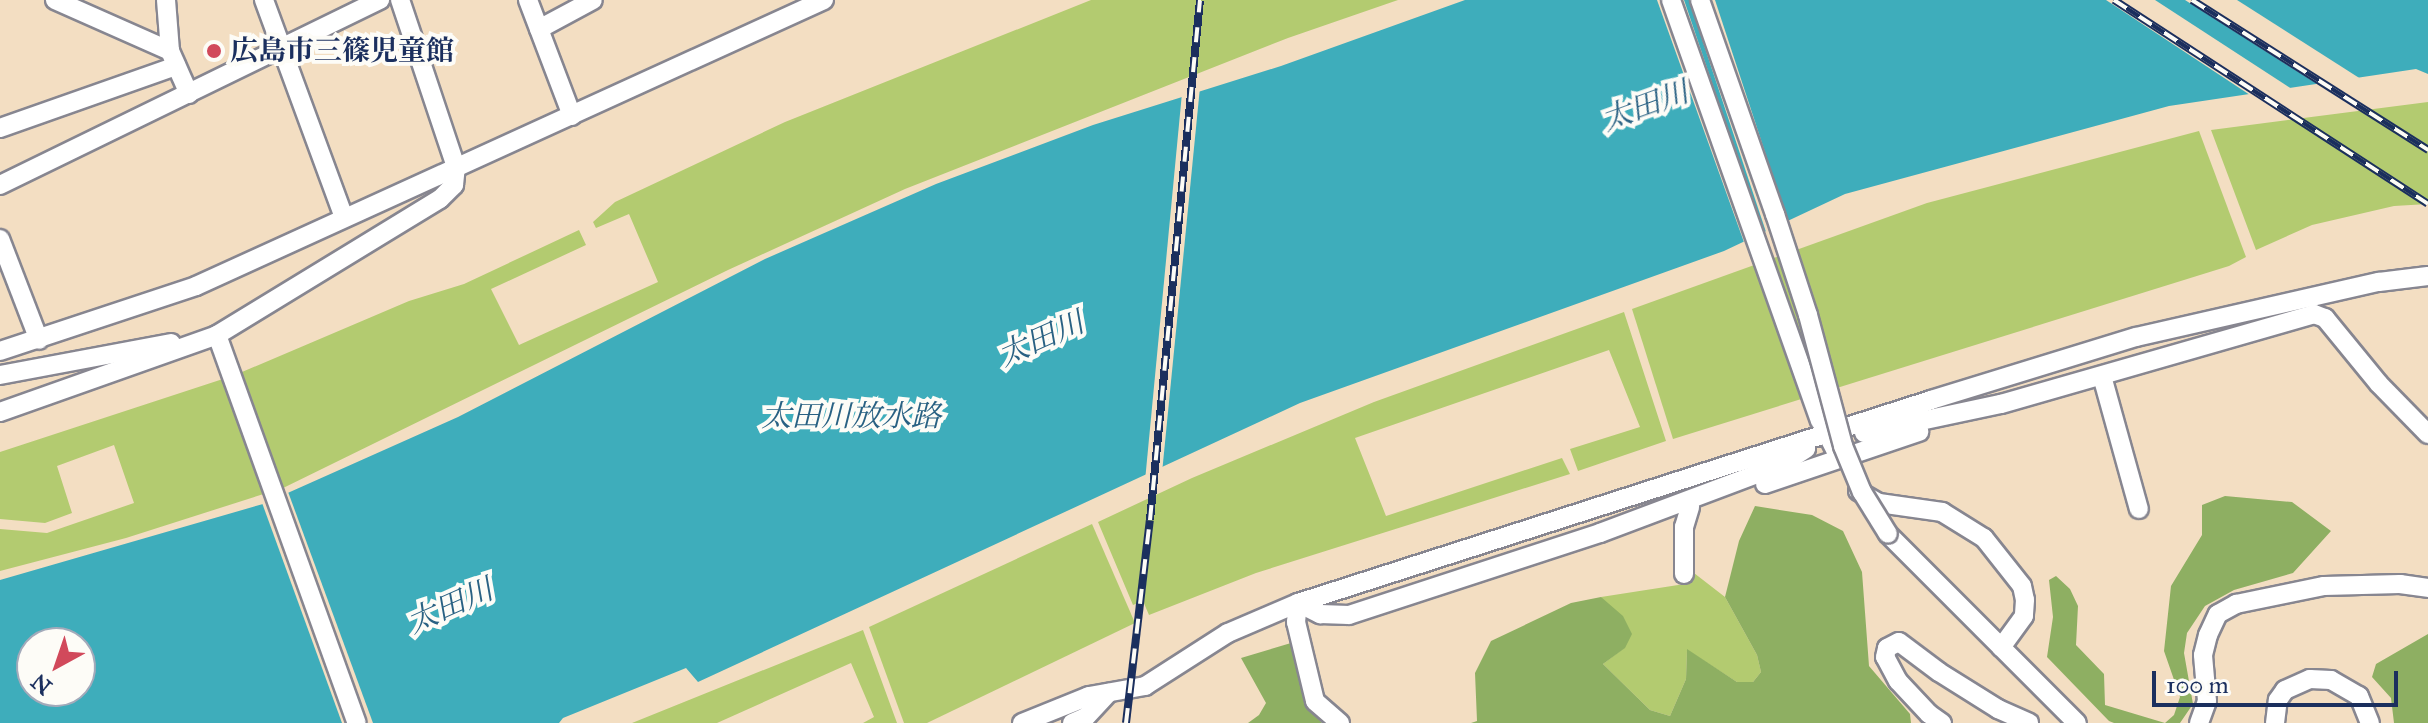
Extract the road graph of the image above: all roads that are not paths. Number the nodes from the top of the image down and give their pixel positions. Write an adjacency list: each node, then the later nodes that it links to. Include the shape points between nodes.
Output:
1 (55, 0): 13 (street)
2 (166, 0): 13 (street)
3 (264, 0): 12 (street)
4 (380, 0): 12 (street)
5 (400, 0): 17 (street)
6 (528, 0): 11 (street)
7 (593, 0): 11 (street)
8 (1671, 0): 31 (street)
9 (1700, 0): 38 (street, bridge, via 1794,272 1843,446 1862,492 1888,534)
10 (817, 1): 15 (street)
11 (539, 29): 15 (street)
12 (281, 48): 14 (street); 19 (street)
13 (173, 58): 14 (street); 16 (street)
14 (189, 94): 18 (street)
15 (572, 116): 17 (street)
16 (0, 128)
17 (456, 167): 19 (street); 24 (street, via 454,185 440,199)
18 (0, 185)
19 (344, 217): 23 (street, via 196,286)
20 (0, 239): 21 (street)
21 (7, 275): 23 (street)
22 (2428, 276): 31 (street, via 2379,282 2136,337)
23 (39, 340): 25 (street)
24 (220, 342): 26 (street); 29 (street); 40 (street)
25 (0, 351)
26 (0, 375)
27 (2102, 376): 28 (street); 30 (street, via 2314,314 2325,318); 33 (street)
28 (2001, 404): 31 (street); 32 (street)
29 (0, 412)
30 (2428, 434)
31 (1832, 443): 34 (street); 37 (street); 38 (street, via 1865,498 1942,512 1984,538 2014,574 2025,600 2024,616)
32 (1690, 507): 34 (street); 35 (street, via 1684,527)
33 (2139, 509)
34 (1600, 533): 37 (street, via 1349,615 1320,614)
35 (1684, 574)
36 (2428, 588): 47 (street, via 2324,586 2236,604 2218,614 2203,655 2207,701)
37 (1298, 603): 39 (street, via 1228,633 1145,686); 43 (street, via 1296,622 1315,701)
38 (2001, 648): 46 (street)
39 (1108, 693): 41 (street, via 1058,706); 42 (street, via 1086,717)
40 (357, 723)
41 (1022, 723)
42 (1072, 723)
43 (1340, 723)
44 (1942, 723): 45 (street, via 1898,681 1885,657 1887,648 1899,642 1998,709)
45 (2029, 723)
46 (2077, 723)
47 (2199, 723)
48 (2275, 723): 49 (street, via 2285,690 2310,679 2331,680 2359,696)
49 (2370, 723)

